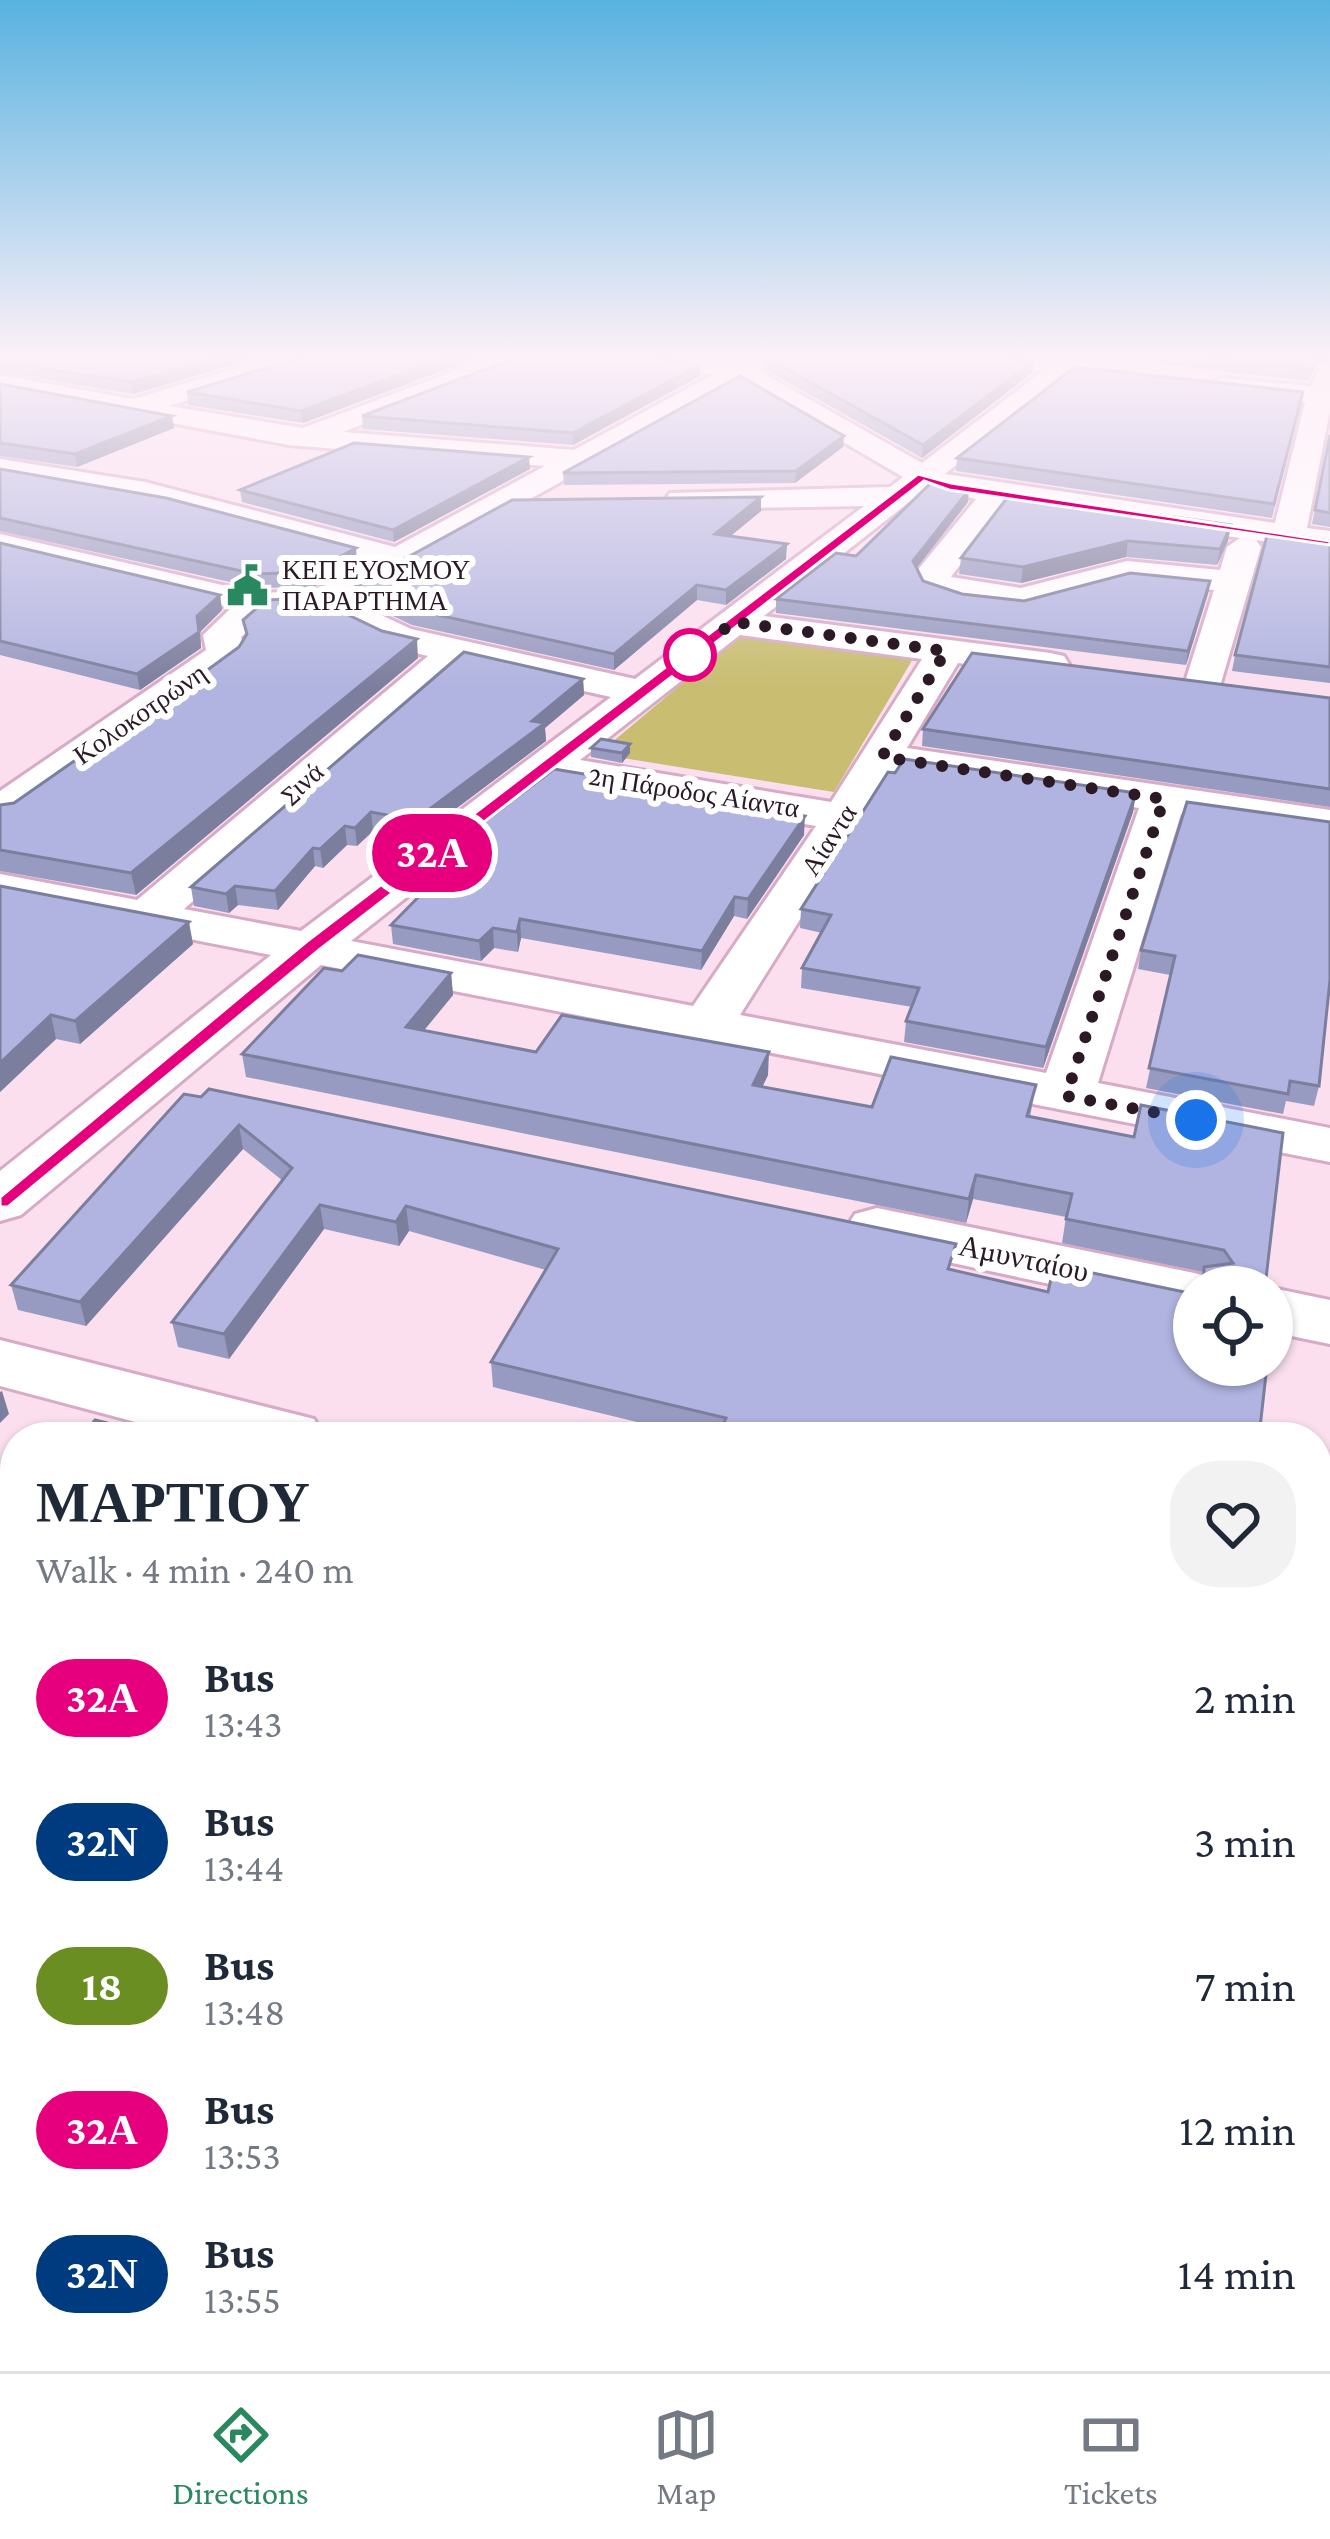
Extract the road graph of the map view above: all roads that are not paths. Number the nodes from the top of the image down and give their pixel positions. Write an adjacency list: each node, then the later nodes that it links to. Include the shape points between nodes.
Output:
1 (108, 467): 7 (street)
2 (569, 467): 11 (street)
3 (885, 467): 8 (street)
4 (935, 467): 8 (street)
5 (1307, 467): 18 (street)
6 (0, 468): 7 (street)
7 (80, 478): 13 (street)
8 (910, 486): 10 (street); 12 (street); 25 (street)
9 (249, 491): 13 (street)
10 (998, 494): 17 (street); 22 (street, via 933,572 935,583 1022,599 1127,572)
11 (508, 500): 14 (street); 21 (street)
12 (639, 501)
13 (190, 503): 15 (street); 21 (street)
14 (568, 503)
15 (112, 518)
16 (69, 528): 20 (street)
17 (1250, 530): 18 (street); 22 (street)
18 (1289, 535): 19 (street)
19 (1330, 541)
20 (2, 543): 24 (street)
21 (400, 559): 23 (street)
22 (1234, 582): 30 (street)
23 (322, 601): 24 (street); 26 (street, via 388,635)
24 (257, 604): 36 (street, Κολοκοτρώνη, via 222,635 226,654)
25 (734, 622): 27 (street); 32 (street)
26 (456, 651): 32 (street); 40 (street, Σινά)
27 (946, 651): 28 (street); 33 (street, Αίαντα)
28 (1086, 669)
29 (1157, 678): 30 (street)
30 (1204, 685): 31 (street)
31 (1246, 690)
32 (641, 692): 34 (street)
33 (882, 757): 35 (street); 37 (street, Αίαντα)
34 (543, 767): 37 (street, 2η Πάροδος Αίαντα); 41 (street)
35 (1164, 799): 38 (street); 45 (street)
36 (6, 802)
37 (844, 817): 42 (street, Αίαντα)
38 (1330, 823)
39 (0, 888): 40 (street)
40 (148, 915): 41 (street)
41 (313, 946): 42 (street); 43 (street)
42 (707, 1025): 45 (street)
43 (148, 1078): 44 (street); 47 (street)
44 (218, 1092)
45 (1066, 1096): 46 (street)
46 (1330, 1145)
47 (0, 1202)
48 (822, 1217): 49 (street, Αμυνταίου)
49 (1173, 1290)
50 (1293, 1314): 51 (street)
51 (1330, 1322)
52 (0, 1363): 53 (street)
53 (110, 1415): 54 (street)
54 (167, 1422)

